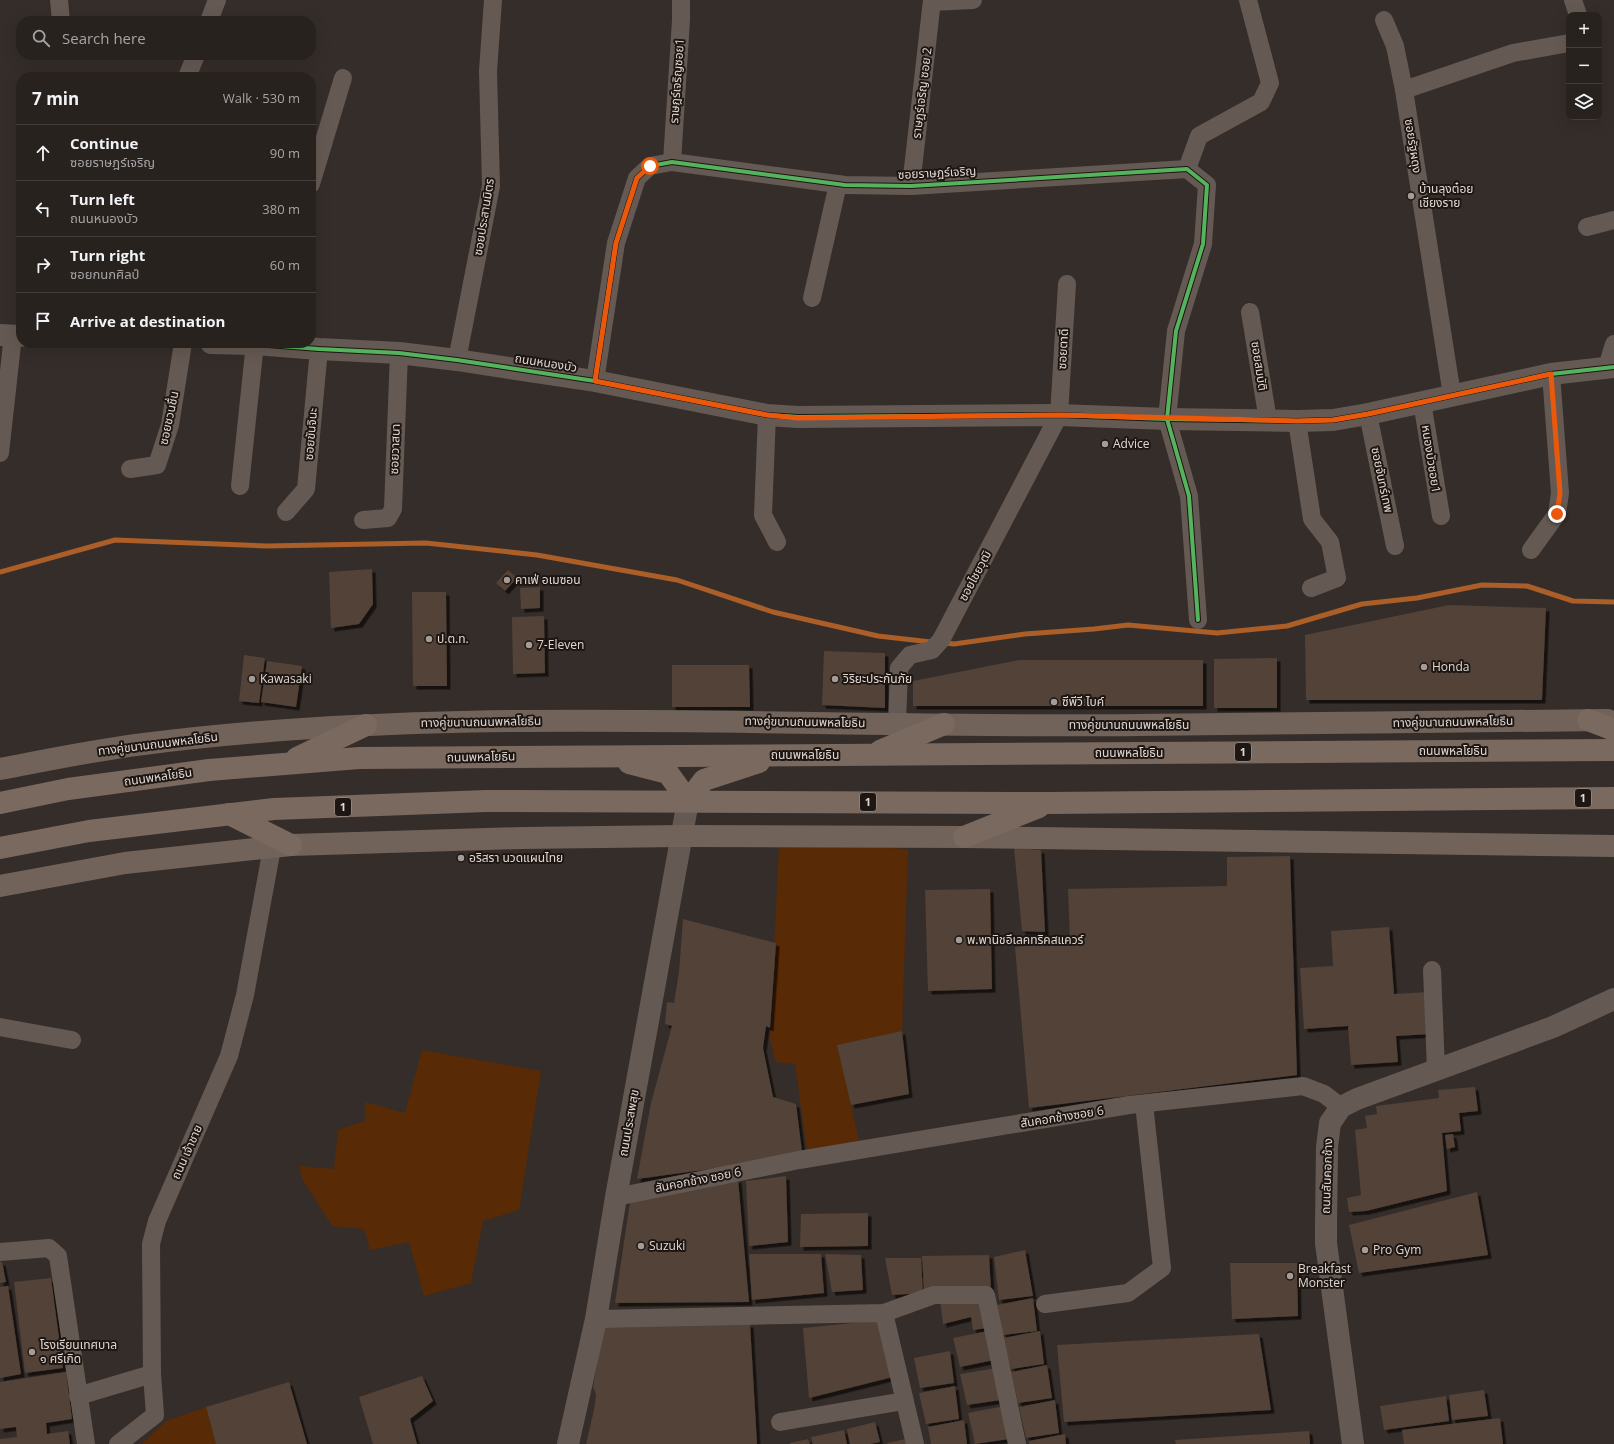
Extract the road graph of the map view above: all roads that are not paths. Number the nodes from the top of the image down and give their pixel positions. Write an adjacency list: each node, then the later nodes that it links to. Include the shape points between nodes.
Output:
1 (59, 0): 10 (street)
2 (217, 0): 11 (street)
3 (493, 0): 35 (street, ซอยประสานมิตร, via 488,71 491,186)
4 (681, 0): 18 (street, ราษฎร์เจริญซอย1)
5 (973, 0): 8 (street)
6 (1248, 0): 20 (street, via 1270,83 1261,102 1199,136)
7 (1573, 0): 9 (street)
8 (932, 1): 22 (street, ราษฎร์เจริญ ซอย 2)
9 (1577, 12)
10 (61, 16)
11 (210, 16)
12 (1384, 20): 17 (street, ซอยรัฐผดุง, via 1394,46)
13 (1566, 44): 17 (street, via 1513,53)
14 (194, 60): 15 (street)
15 (189, 72)
16 (343, 78): 19 (street)
17 (1404, 90): 39 (street, ซอยรัฐผดุง)
18 (672, 162): 21 (street, ซอยราษฎร์เจริญ); 38 (street, ซอยราษฎร์เจริญ, via 650,166 637,178 616,243)
19 (316, 167)
20 (1187, 169): 22 (street, ซอยราษฎร์เจริญ); 44 (street, via 1207,186 1203,244 1176,331)
21 (838, 184): 22 (street, ซอยราษฎร์เจริญ); 26 (street)
22 (911, 186)
23 (1614, 220): 24 (street)
24 (1588, 227)
25 (1067, 284): 43 (street, ซอยตาดี)
26 (812, 298)
27 (1250, 312): 45 (street, ซอยสมบัติ)
28 (11, 335): 47 (street)
29 (1614, 344): 36 (street)
30 (182, 348): 48 (street, ซอยชวนชื่น, via 170,425 157,465)
31 (255, 348): 49 (street)
32 (306, 348): 33 (street, ถนนหนองบัว)
33 (319, 349): 34 (street, ถนนหนองบัว); 50 (street, ซอยขันจินะ, via 306,489)
34 (399, 353): 35 (street, ถนนหนองบัว); 52 (street, ซอยวาสนา, via 393,509 388,518)
35 (457, 360): 38 (street, ถนนหนองบัว)
36 (1611, 367): 37 (street, ถนนหนองบัว)
37 (1551, 374): 39 (street, ถนนหนองบัว); 55 (street, via 1560,493 1557,514)
38 (595, 381): 42 (street, ถนนหนองบัว)
39 (1452, 395): 40 (street, ถนนหนองบัว)
40 (1422, 402): 41 (street, ถนนหนองบัว); 51 (street, หนองบัวซอย1)
41 (1368, 414): 46 (street, ถนนหนองบัว, via 1333,420); 54 (street, ซอยจันทร์เทพ)
42 (767, 415): 43 (street, ถนนหนองบัว, via 798,418); 53 (street, via 763,515)
43 (1059, 415): 44 (street, ถนนหนองบัว); 60 (street, ซอยไชยวุฒิ, via 941,640 932,650 910,656 899,668)
44 (1167, 419): 45 (street, ถนนหนองบัว); 57 (street, via 1189,496)
45 (1268, 420): 46 (street, ถนนหนองบัว)
46 (1297, 421): 56 (street, via 1312,519 1330,542 1337,578)
47 (0, 453)
48 (130, 469)
49 (240, 486)
50 (286, 512)
51 (1441, 516)
52 (363, 520)
53 (777, 542)
54 (1396, 546)
55 (1531, 550)
56 (1311, 588)
57 (1198, 620)
58 (1588, 720): 59 (main road, ทางคู่ขนานถนนพหลโยธิน); 61 (main road, ทางคู่ขนานถนนพหลโยธิน, via 1137,726); 63 (main road)
59 (1614, 720)
60 (897, 724): 61 (main road, ทางคู่ขนานถนนพหลโยธิน); 62 (main road, ทางคู่ขนานถนนพหลโยธิน, via 622,720)
61 (944, 724): 66 (main road)
62 (366, 725): 68 (main road); 69 (main road, ทางคู่ขนานถนนพหลโยธิน, via 143,744)
63 (1614, 730)
64 (1614, 750): 66 (main road, ถนนพหลโยธิน / 1)
65 (601, 755): 67 (main road, ถนนพหลโยธิน / 1); 68 (main road, ถนนพหลโยธิน / 1, via 359,758); 71 (main road, via 668,774)
66 (871, 755): 67 (main road, ถนนพหลโยธิน / 1)
67 (779, 756): 71 (main road, via 704,780)
68 (285, 764): 72 (main road, ถนนพหลโยธิน / 1, via 209,770 68,789)
69 (0, 769)
70 (1614, 798): 73 (main road, 1)
71 (688, 801): 73 (main road, 1); 74 (main road, 1, via 486,801 274,809); 75 (street, ถนนประสพสุข)
72 (0, 803)
73 (1049, 803): 76 (main road)
74 (229, 814): 78 (main road); 79 (main road, 1, via 89,831)
75 (681, 836): 76 (main road); 78 (main road, via 529,838); 89 (street, ถนนประสพสุข)
76 (964, 837): 77 (main road)
77 (1614, 846)
78 (282, 847): 80 (main road, via 125,863); 94 (street, ถนน เจ้าชาย, via 229,1056 157,1221 151,1244)
79 (0, 848)
80 (0, 886)
81 (1432, 970): 85 (street)
82 (1614, 999): 85 (street, ถนนสันคอกช้าง, via 1553,1027)
83 (0, 1026): 84 (street)
84 (72, 1040)
85 (1436, 1070): 87 (street, ถนนสันคอกช้าง, via 1357,1098)
86 (1144, 1104): 87 (street, สันคอกช้างซอย 6, via 1303,1086 1324,1094); 88 (street, สันคอกช้างซอย 6); 91 (street, via 1162,1268 1128,1293)
87 (1341, 1107): 103 (street, ถนนสันคอกช้าง, via 1330,1123 1327,1147 1326,1243)
88 (780, 1164): 89 (street, สันคอกช้าง ซอย 6)
89 (616, 1197): 93 (street, ถนนประสพสุข)
90 (0, 1252): 95 (street, via 49,1248 58,1256)
91 (1045, 1304)
92 (884, 1313): 93 (street); 96 (street); 102 (street, via 934,1295 986,1295)
93 (596, 1319): 100 (street, ถนนประสพสุข)
94 (152, 1374): 95 (street); 99 (street, ถนน เจ้าชาย, via 155,1415)
95 (78, 1396): 98 (street)
96 (904, 1401): 97 (street); 101 (street)
97 (780, 1422)
98 (86, 1444)
99 (118, 1444)
100 (568, 1444)
101 (915, 1444)
102 (1017, 1444)
103 (1353, 1444)

